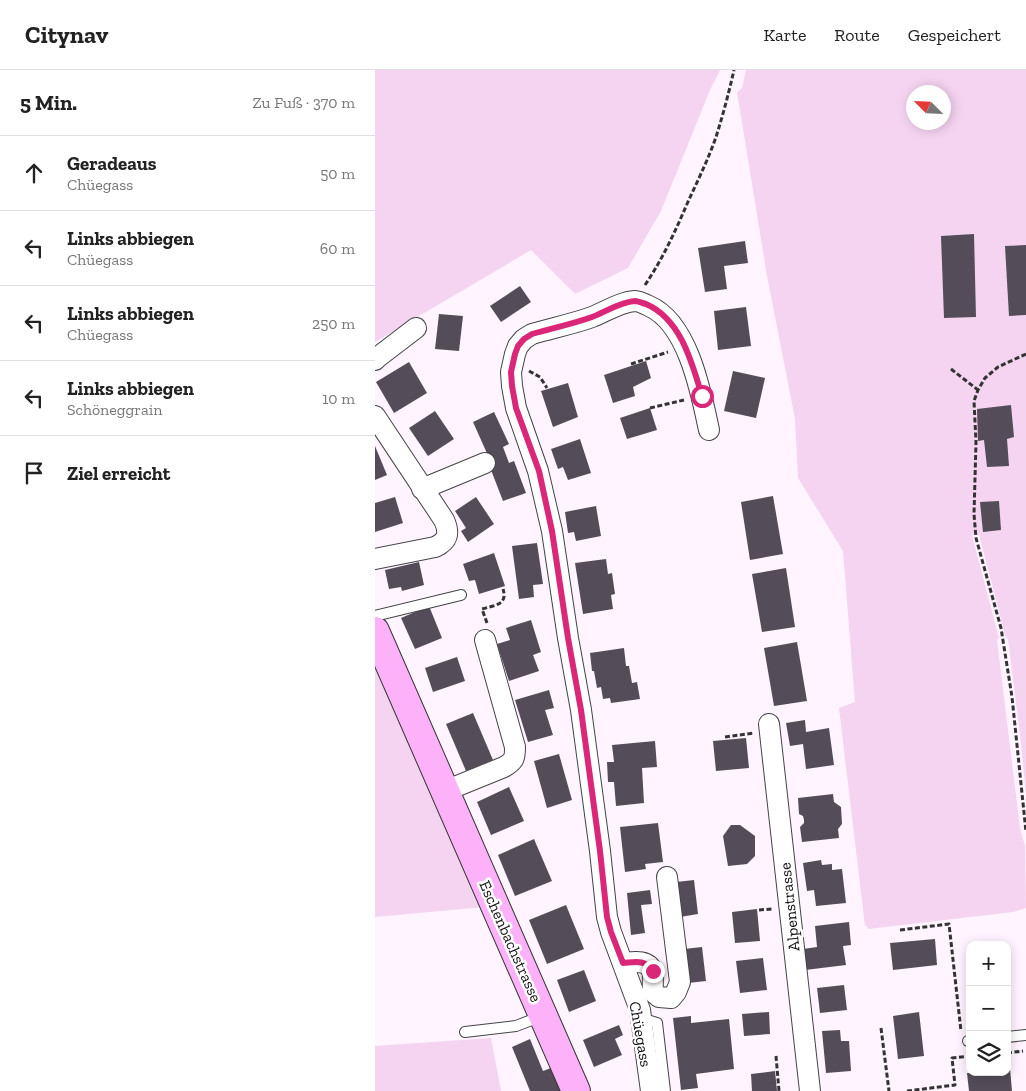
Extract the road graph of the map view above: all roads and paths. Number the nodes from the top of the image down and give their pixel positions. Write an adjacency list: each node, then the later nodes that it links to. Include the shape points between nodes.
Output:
1 (734, 70): 2 (path, via 715,138 701,172 673,235)
2 (636, 300): 4 (street, via 664,316); 7 (street, Chüegass, via 590,318 532,334 518,346)
3 (416, 328): 6 (street)
4 (685, 347): 8 (path); 12 (street)
5 (1026, 354): 11 (path, via 998,367 985,378)
6 (375, 360)
7 (512, 364): 10 (path, via 535,373); 30 (street, Chüegass, via 516,408 539,471 552,531 581,710 607,917)
8 (631, 364)
9 (951, 369): 11 (path)
10 (547, 388)
11 (978, 390): 27 (path, via 974,401 976,538 1001,628 1012,697)
12 (702, 396): 13 (path); 15 (street)
13 (650, 408)
14 (375, 416): 17 (street)
15 (709, 430)
16 (485, 464): 17 (street)
17 (423, 489): 18 (street, via 448,528 445,540 435,547)
18 (375, 559)
19 (503, 589): 23 (path, via 505,595 501,603 483,609 489,632)
20 (461, 595): 21 (lane)
21 (375, 616)
22 (375, 631): 26 (street, Eschenbachstrasse)
23 (485, 640): 26 (street, via 515,757 504,767)
24 (766, 728): 25 (path); 46 (street, Alpenstrasse)
25 (725, 737)
26 (445, 791): 31 (street, Eschenbachstrasse)
27 (1026, 832)
28 (667, 877): 30 (street, via 679,982 676,992 671,998 659,997 653,992 653,971 649,966 639,961)
29 (899, 930): 37 (path, via 949,924)
30 (623, 963): 32 (street, Chüegass)
31 (543, 1015): 34 (lane, via 516,1026); 42 (street, Eschenbachstrasse)
32 (641, 1021): 43 (street, Chüegass); 44 (lane, via 657,1023)
33 (881, 1028): 47 (path)
34 (465, 1032)
35 (1026, 1035): 36 (lane)
36 (1011, 1037)
37 (966, 1040)
38 (1023, 1051): 39 (path)
39 (1011, 1052)
40 (776, 1056): 45 (path)
41 (966, 1056): 48 (path, via 952,1058 955,1085)
42 (576, 1091)
43 (651, 1091)
44 (665, 1091)
45 (779, 1091)
46 (810, 1091)
47 (889, 1091)
48 (907, 1091)

